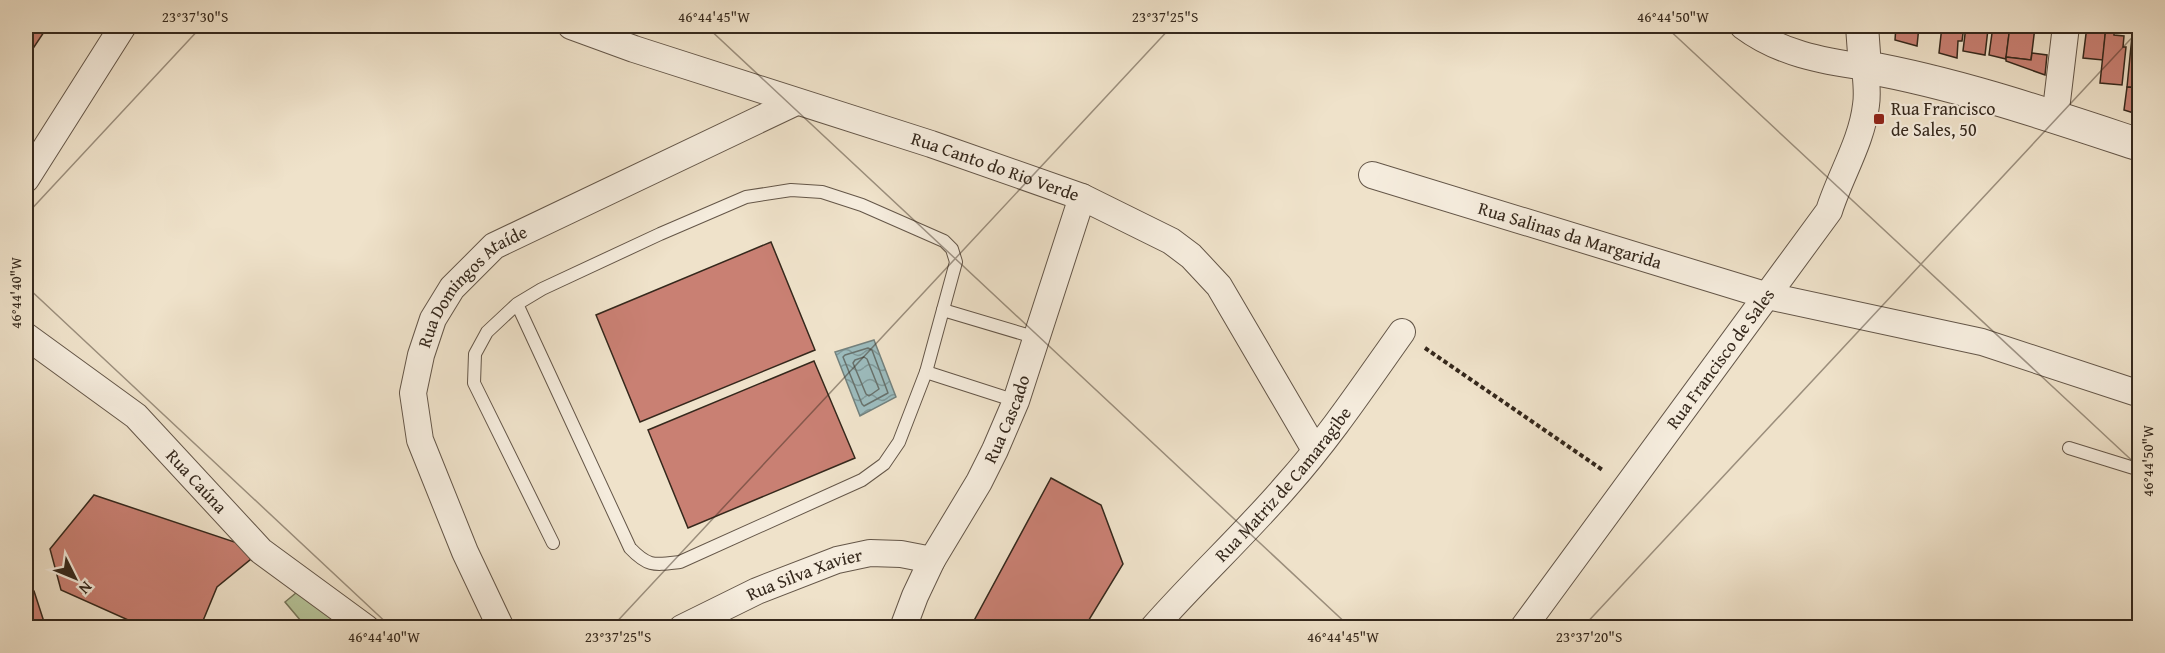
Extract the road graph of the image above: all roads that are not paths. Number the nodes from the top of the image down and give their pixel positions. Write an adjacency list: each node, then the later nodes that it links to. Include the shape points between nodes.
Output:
1 (123, 26): 11 (street)
2 (571, 26): 7 (street, Rua Canto do Rio Verde)
3 (1743, 26): 6 (street, via 1786,50)
4 (1862, 26): 6 (street)
5 (2066, 26): 8 (street)
6 (1865, 67): 8 (street, via 1946,84); 13 (street, Rua Francisco de Sales, via 1866,105 1859,135 1829,211)
7 (796, 102): 12 (street, Rua Canto do Rio Verde); 28 (street, Rua Domingos Ataíde, via 494,246 452,288 433,319 413,393 416,423 465,552)
8 (2055, 117): 9 (street)
9 (2139, 146)
10 (1372, 175): 13 (street, Rua Salinas da Margarida)
11 (26, 179)
12 (1082, 197): 18 (street, Rua Cascado); 23 (street, Rua Canto do Rio Verde, via 1171,241 1191,256 1218,286)
13 (1768, 296): 20 (street, Rua Salinas da Margarida, via 1982,342); 32 (street, Rua Francisco de Sales)
14 (517, 304): 15 (lane, via 542,289 746,197 791,190 822,192 862,205 944,241 956,262); 19 (lane, via 630,548 642,561 654,565 680,562 862,480 884,464 899,442); 25 (lane, via 488,332 475,354 474,383)
15 (942, 310): 18 (lane); 19 (lane)
16 (1402, 333): 23 (street, Rua Matriz de Camaragibe)
17 (26, 336): 27 (street, Rua Caúna, via 136,416 261,551)
18 (1037, 338): 21 (street, Rua Cascado)
19 (926, 372): 21 (lane)
20 (2139, 394)
21 (1016, 401): 26 (street, Rua Cascado, via 996,450)
22 (2069, 448): 24 (lane)
23 (1315, 450): 31 (street, Rua Matriz de Camaragibe, via 1243,534)
24 (2139, 470)
25 (553, 543)
26 (932, 560): 29 (street, Rua Silva Xavier, via 870,553 837,560 757,591); 30 (street, Rua Cascado)
27 (366, 627)
28 (501, 627)
29 (682, 627)
30 (903, 627)
31 (1153, 627)
32 (1523, 627)

